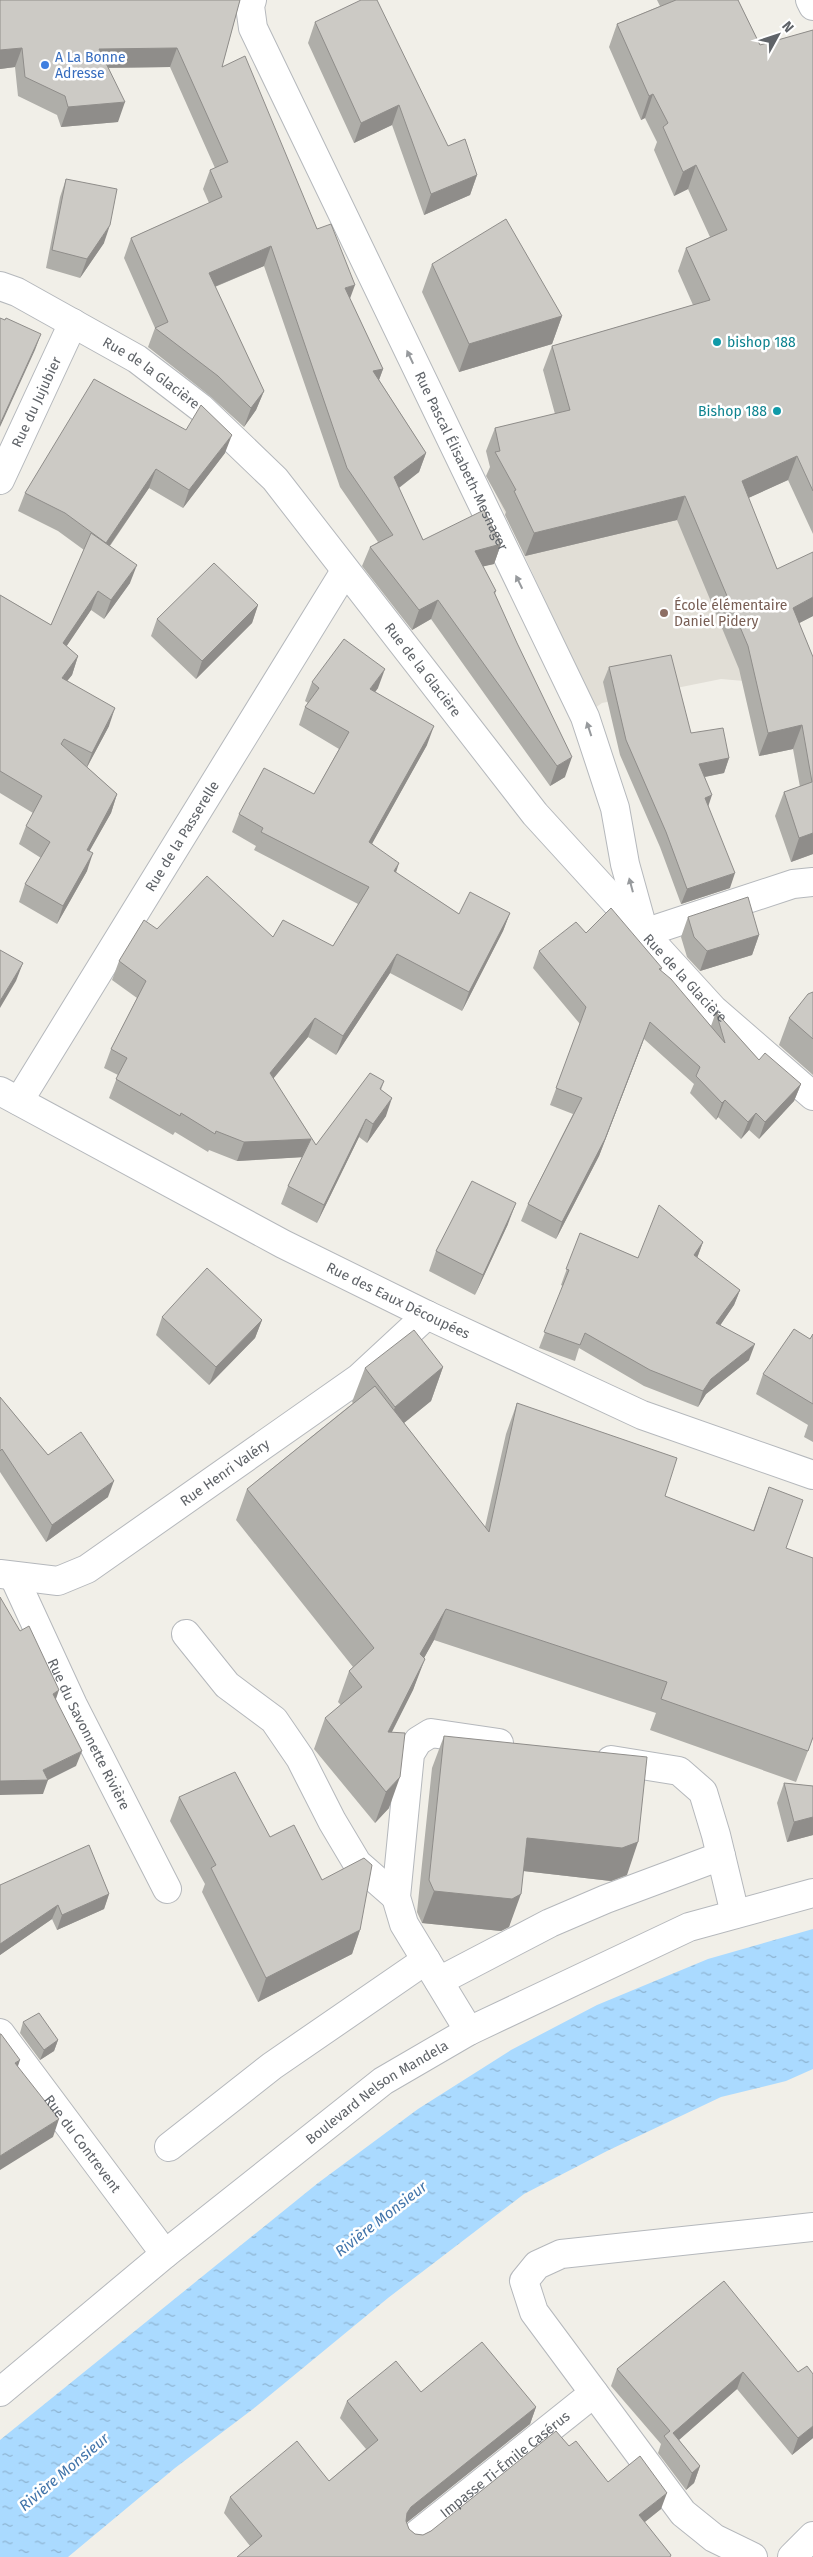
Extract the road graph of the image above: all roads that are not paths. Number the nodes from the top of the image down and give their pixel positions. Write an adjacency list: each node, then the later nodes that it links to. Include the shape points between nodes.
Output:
1 (252, 0): 9 (street, Rue Pascal Élisabeth-Mesnager, one-way to 1, via 625,864 615,808 585,717 253,28)
2 (810, 0): 3 (street)
3 (813, 6)
4 (0, 286): 5 (street, Rue de la Glacière)
5 (73, 323): 6 (street, Rue du Jujubier); 7 (street, Rue de la Glacière, via 137,359 200,408 275,479)
6 (0, 480)
7 (345, 571): 9 (street, Rue de la Glacière, via 535,814); 10 (street, Rue de la Passerelle)
8 (813, 882): 9 (street, via 793,884)
9 (644, 932): 11 (street, Rue de la Glacière, via 713,1008)
10 (10, 1096): 12 (street, Rue des Eaux Découpées, via 284,1244)
11 (813, 1096)
12 (427, 1314): 13 (street, Rue des Eaux Découpées, via 642,1415); 14 (street, Rue Henri Valéry, via 359,1378 87,1569 58,1581)
13 (813, 1475)
14 (7, 1576): 19 (street, Rue du Savonnette Rivière)
15 (186, 1634): 21 (street, via 227,1685 274,1720 300,1758 356,1862)
16 (527, 1748): 21 (street, via 431,1734 418,1741 410,1754)
17 (585, 1756): 18 (street, via 678,1771 703,1792)
18 (721, 1856): 22 (street); 23 (street, via 606,1899)
19 (168, 1889)
20 (813, 1893): 22 (street, Boulevard Nelson Mandela)
21 (396, 1897): 23 (street, via 404,1924)
22 (735, 1914): 24 (street, Boulevard Nelson Mandela, via 688,1927)
23 (433, 1971): 24 (street); 26 (street, via 272,2066)
24 (469, 2031): 28 (street, Boulevard Nelson Mandela, via 383,2081)
25 (0, 2034): 28 (street, Rue du Contrevent)
26 (169, 2147)
27 (813, 2227): 30 (street, via 561,2254 537,2265 524,2281 534,2312)
28 (165, 2254): 29 (street, Boulevard Nelson Mandela)
29 (0, 2392)
30 (594, 2393): 31 (street, Impasse Ti-Émile Casérus); 33 (street, via 683,2513 714,2538)
31 (415, 2536)
32 (813, 2536): 34 (street)
33 (753, 2557)
34 (792, 2557)

